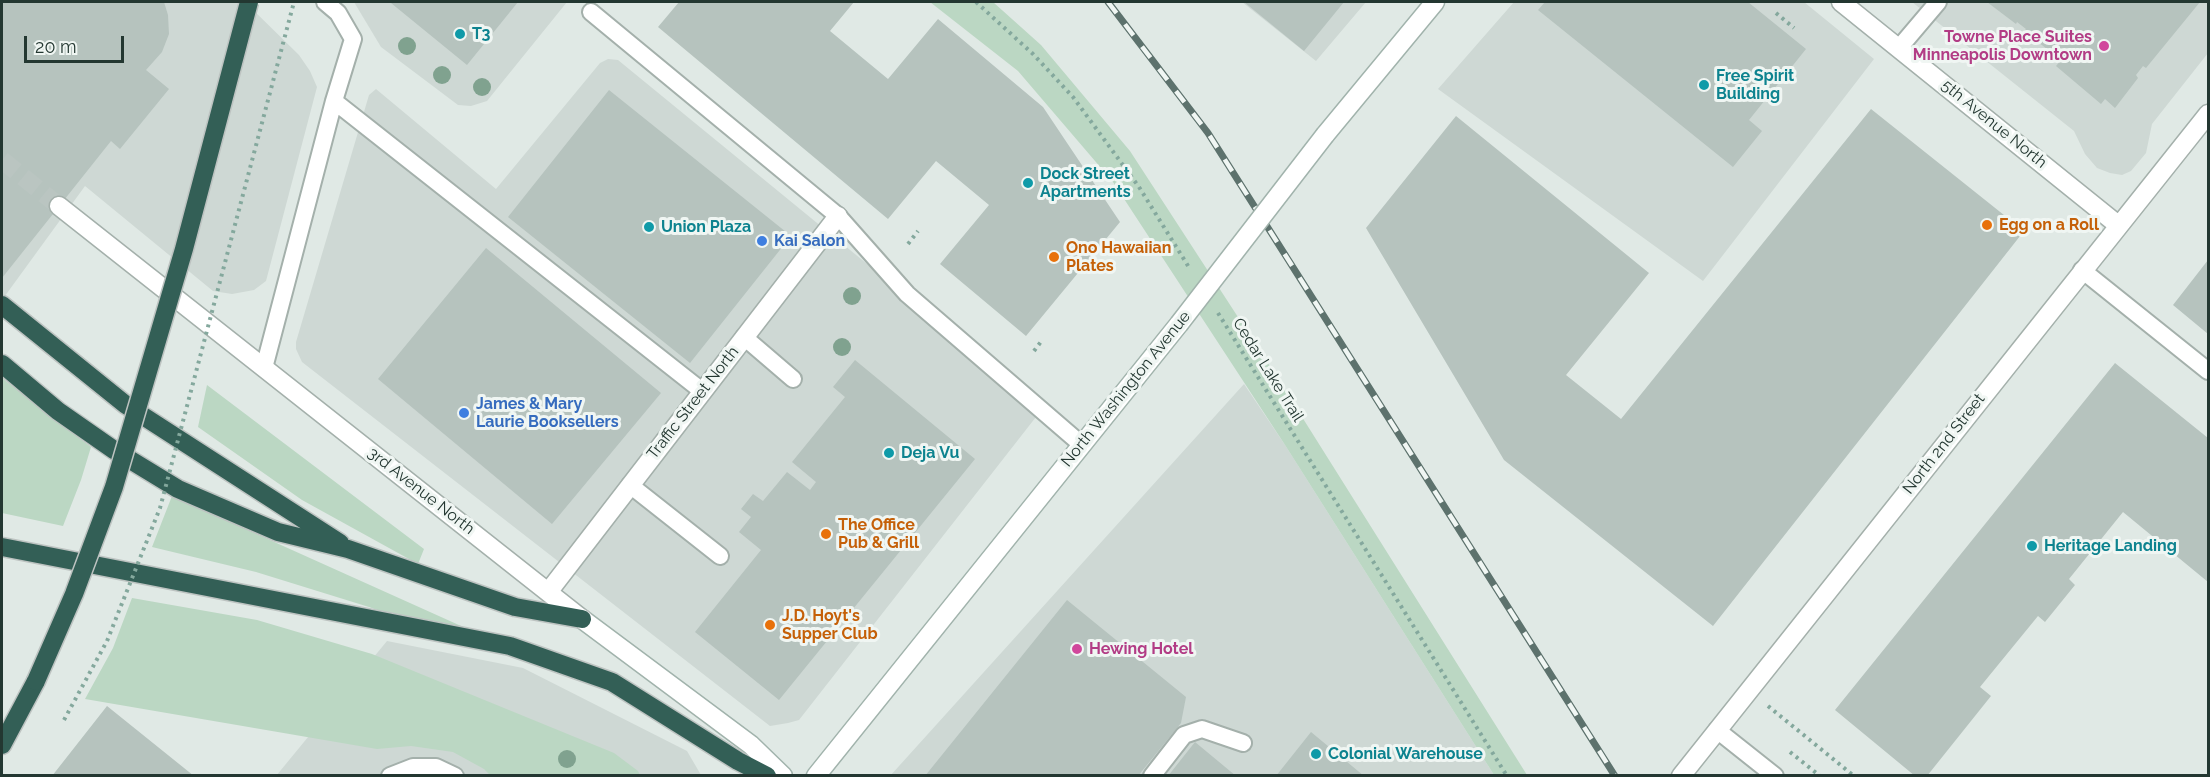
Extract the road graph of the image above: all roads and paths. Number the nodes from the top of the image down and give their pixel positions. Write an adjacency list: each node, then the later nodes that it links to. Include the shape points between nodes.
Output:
1 (249, 2): 42 (highway, bridge, via 184,249 114,487 36,681)
2 (294, 2): 39 (path, bridge, via 160,508 107,641)
3 (325, 2): 12 (lane, via 338,13 353,39)
4 (976, 2): 20 (path, via 1033,54 1072,97 1139,187)
5 (1435, 2): 31 (street, North Washington Avenue, bridge, via 1325,135)
6 (1938, 2): 11 (lane)
7 (1847, 3): 11 (street, 5th Avenue North)
8 (591, 12): 15 (lane)
9 (1776, 14): 10 (path)
10 (1794, 28)
11 (1899, 48): 16 (street, 5th Avenue North)
12 (334, 101): 27 (lane); 30 (lane)
13 (2208, 114): 16 (street, North 2nd Street)
14 (59, 206): 27 (street, 3rd Avenue North)
15 (838, 216): 23 (street, Traffic Street North); 31 (lane, via 907,294)
16 (2118, 225): 19 (street, North 2nd Street)
17 (918, 231): 18 (path)
18 (908, 244)
19 (2082, 270): 28 (lane); 38 (street, North 2nd Street)
20 (1196, 278)
21 (2, 305): 34 (highway, via 126,405)
22 (1215, 308): 51 (path, Cedar Lake Trail)
23 (744, 337): 29 (lane); 30 (street, Traffic Street North)
24 (1043, 339): 25 (path)
25 (1034, 351)
26 (2, 364): 34 (highway, via 58,411 178,489 278,532)
27 (264, 368): 36 (street, 3rd Avenue North)
28 (2208, 371)
29 (793, 379)
30 (702, 391): 32 (street, Traffic Street North)
31 (1082, 445): 49 (street, North Washington Avenue)
32 (630, 484): 35 (lane); 36 (street, Traffic Street North)
33 (2, 547): 47 (highway, via 510,645 612,682)
34 (348, 549): 37 (highway, via 515,607)
35 (720, 556)
36 (549, 591): 37 (street, 3rd Avenue North)
37 (582, 619): 48 (street, 3rd Avenue North, via 751,746)
38 (1749, 690): 40 (street, North 2nd Street); 54 (path)
39 (64, 720)
40 (1717, 730): 44 (street, North 2nd Street); 52 (lane)
41 (1243, 743): 50 (lane, via 1202,729 1184,735)
42 (2, 745)
43 (1786, 749): 53 (path)
44 (1683, 773)
45 (390, 776): 46 (lane, via 413,767 436,767)
46 (455, 776)
47 (767, 776)
48 (783, 776)
49 (816, 776)
50 (1152, 776)
51 (1507, 776)
52 (1775, 776)
53 (1820, 776)
54 (1854, 776)

